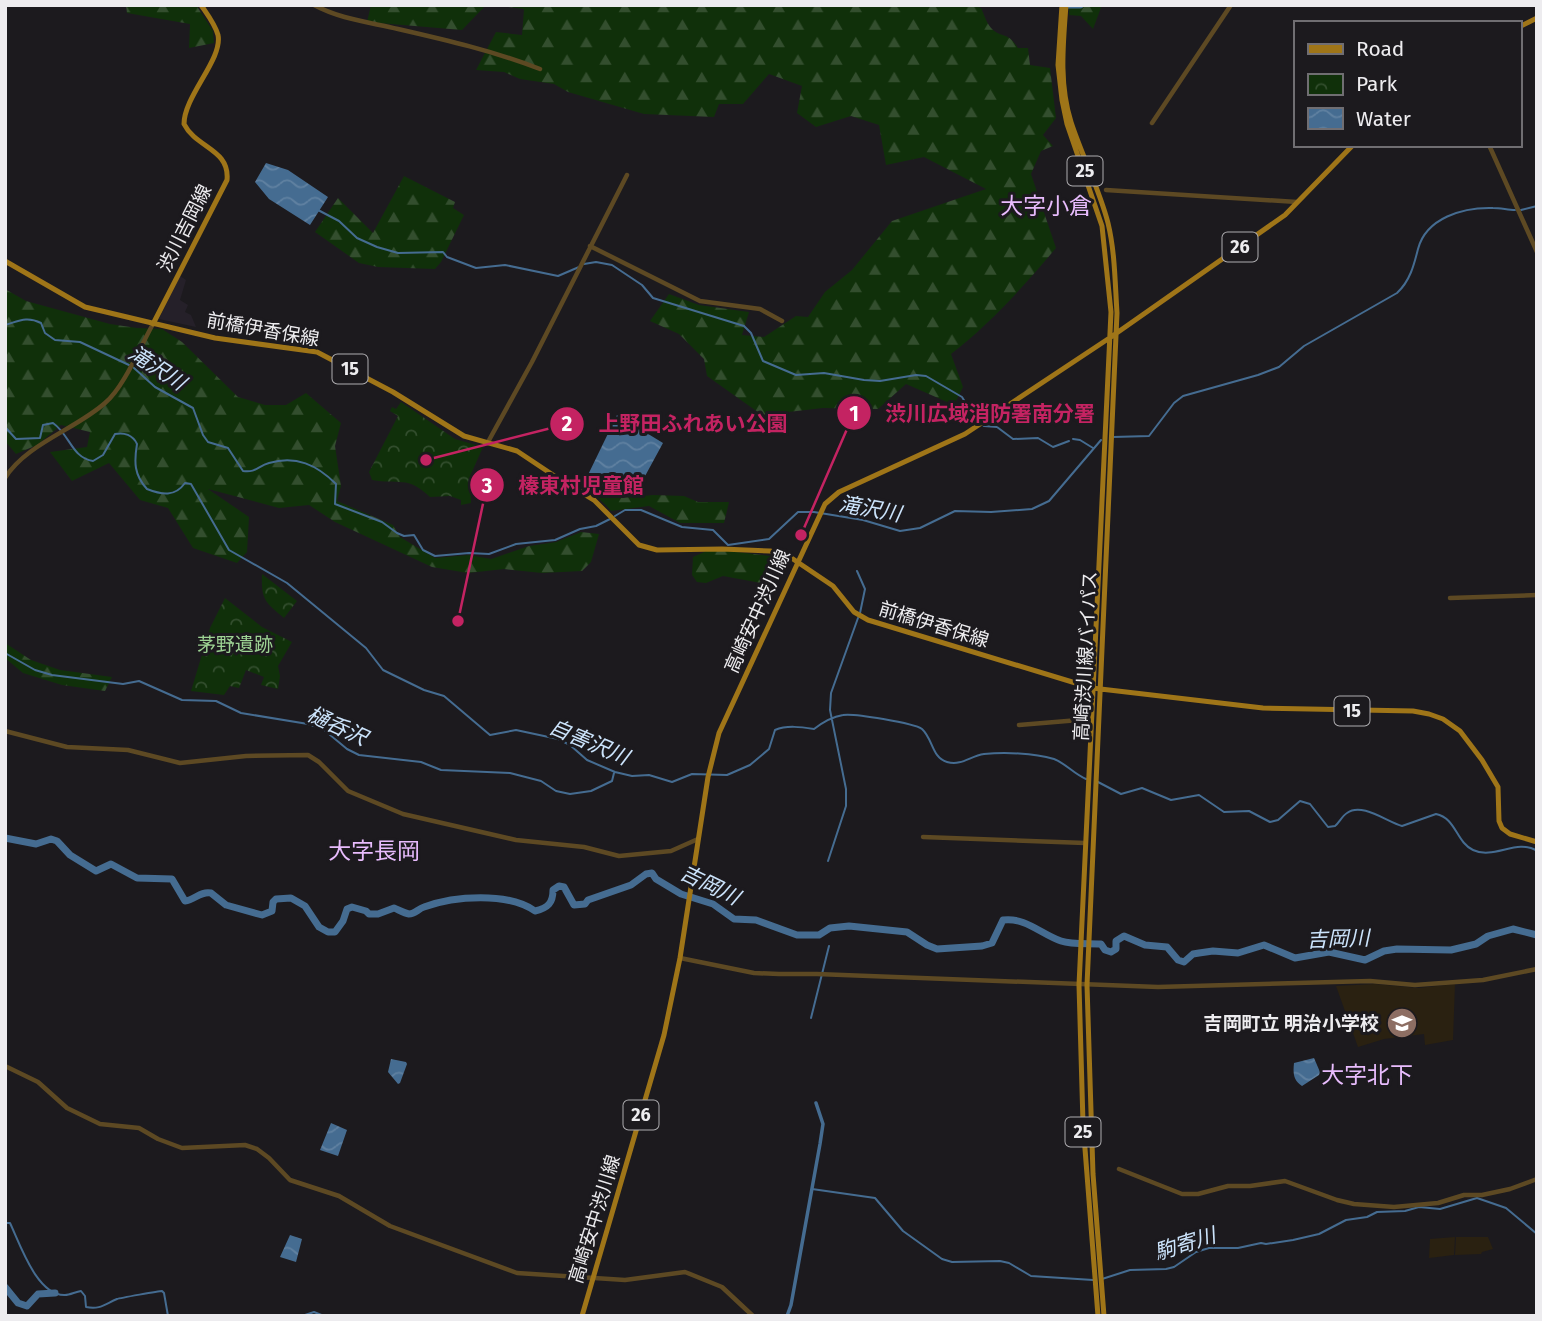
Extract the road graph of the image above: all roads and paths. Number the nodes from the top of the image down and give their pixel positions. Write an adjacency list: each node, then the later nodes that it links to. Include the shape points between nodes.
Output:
1 (201, 5): 18 (main road, 渋川吉岡線, via 218,41 184,124 194,138 223,160 227,180)
2 (314, 5): 7 (street, via 344,18 463,45)
3 (1064, 5): 19 (main road, 高崎渋川線バイパス / 25, via 1058,65 1062,100 1102,226)
4 (1231, 5): 8 (street)
5 (1537, 18): 6 (main road)
6 (1521, 26)
7 (540, 69)
8 (1152, 123)
9 (1351, 147): 13 (main road, 高崎安中渋川線 / 26)
10 (1490, 147): 15 (street)
11 (627, 175): 14 (street)
12 (1106, 190): 13 (street)
13 (1298, 202): 19 (main road, 高崎安中渋川線 / 26)
14 (590, 246): 17 (street, via 700,301 760,309); 21 (street)
15 (1537, 252)
16 (5, 261): 18 (main road, 前橋伊香保線 / 15, via 85,307)
17 (782, 321)
18 (153, 324): 21 (main road, 前橋伊香保線 / 15, via 246,344 317,352 464,436); 22 (street, via 106,402 19,460)
19 (1114, 335): 20 (main road, 高崎渋川線バイパス / 25); 23 (main road, 高崎安中渋川線 / 26, via 965,434 829,499)
20 (1109, 429): 26 (main road, 高崎渋川線バイパス / 25); 27 (main road, 高崎渋川線バイパス / 25)
21 (488, 442): 23 (main road, 前橋伊香保線 / 15, via 525,455 594,500 634,541 651,549 771,551)
22 (5, 478)
23 (798, 560): 26 (main road, 前橋伊香保線 / 15, via 868,620); 32 (main road, 高崎安中渋川線 / 26, via 719,733)
24 (1537, 595): 25 (street)
25 (1450, 598)
26 (1092, 688): 27 (main road, 前橋伊香保線 / 15); 28 (main road, 高崎渋川線バイパス / 25)
27 (1100, 690): 33 (main road, 前橋伊香保線 / 15, via 1263,709 1429,714 1460,731 1482,760 1498,787 1502,828); 38 (main road, 高崎渋川線バイパス / 25)
28 (1091, 719): 29 (street); 34 (main road, 高崎渋川線バイパス / 25)
29 (1019, 725)
30 (5, 731): 32 (street, via 67,747 128,750 180,763 308,755 348,791 403,814 516,840 584,847 619,856 671,851)
31 (923, 837): 34 (street)
32 (698, 839): 35 (main road, 高崎安中渋川線 / 26)
33 (1537, 842)
34 (1085, 843): 37 (main road, 高崎渋川線バイパス / 25)
35 (680, 958): 37 (street, via 773,974); 42 (main road, 高崎安中渋川線 / 26, via 661,1046)
36 (1537, 969): 38 (street, via 1415,985 1370,981)
37 (1079, 985): 38 (street); 45 (main road, 高崎渋川線バイパス / 25, via 1083,1123)
38 (1087, 985): 46 (main road, 高崎渋川線バイパス / 25, via 1093,1174)
39 (5, 1066): 42 (street, via 34,1079 67,1108 100,1124 139,1128 182,1148 249,1146 270,1158 290,1180 350,1201 390,1226 517,1273)
40 (1119, 1168): 41 (street, via 1182,1194 1285,1181 1337,1200 1394,1207 1482,1195)
41 (1537, 1179)
42 (594, 1278): 43 (main road, 高崎安中渋川線 / 26); 44 (street, via 627,1280 691,1273 722,1287)
43 (582, 1316)
44 (753, 1316)
45 (1098, 1316)
46 (1104, 1316)

